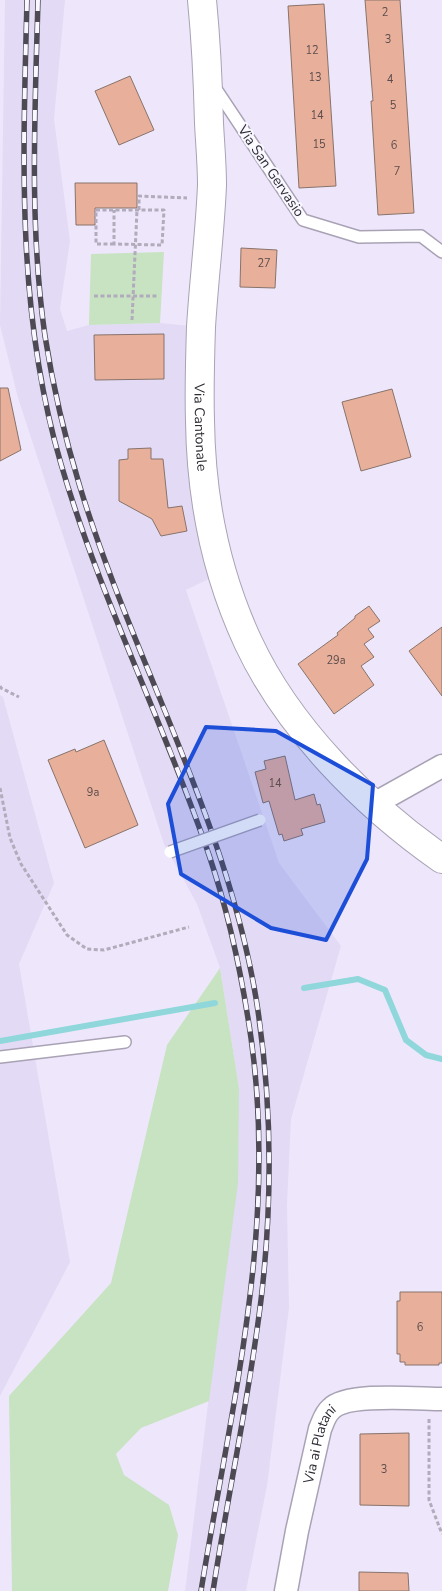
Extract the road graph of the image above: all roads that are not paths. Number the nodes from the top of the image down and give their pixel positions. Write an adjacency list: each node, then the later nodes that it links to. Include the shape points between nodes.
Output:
1 (202, 0): 2 (main road, Via Cantonale)
2 (208, 76): 3 (lane, Via San Gervasio, via 303,220 359,237 421,236); 5 (main road, Via Cantonale, via 212,183 202,326 200,421 205,496 219,564 248,644 279,696 313,742)
3 (442, 252)
4 (442, 766): 5 (street)
5 (374, 804): 8 (main road, Via Cantonale, via 402,830)
6 (260, 820): 7 (lane, bridge)
7 (170, 852)
8 (442, 859)
9 (125, 1042): 10 (lane)
10 (0, 1058)
11 (436, 1399): 12 (street, Via ai Platani, via 355,1399 331,1408 320,1429)
12 (286, 1591)

